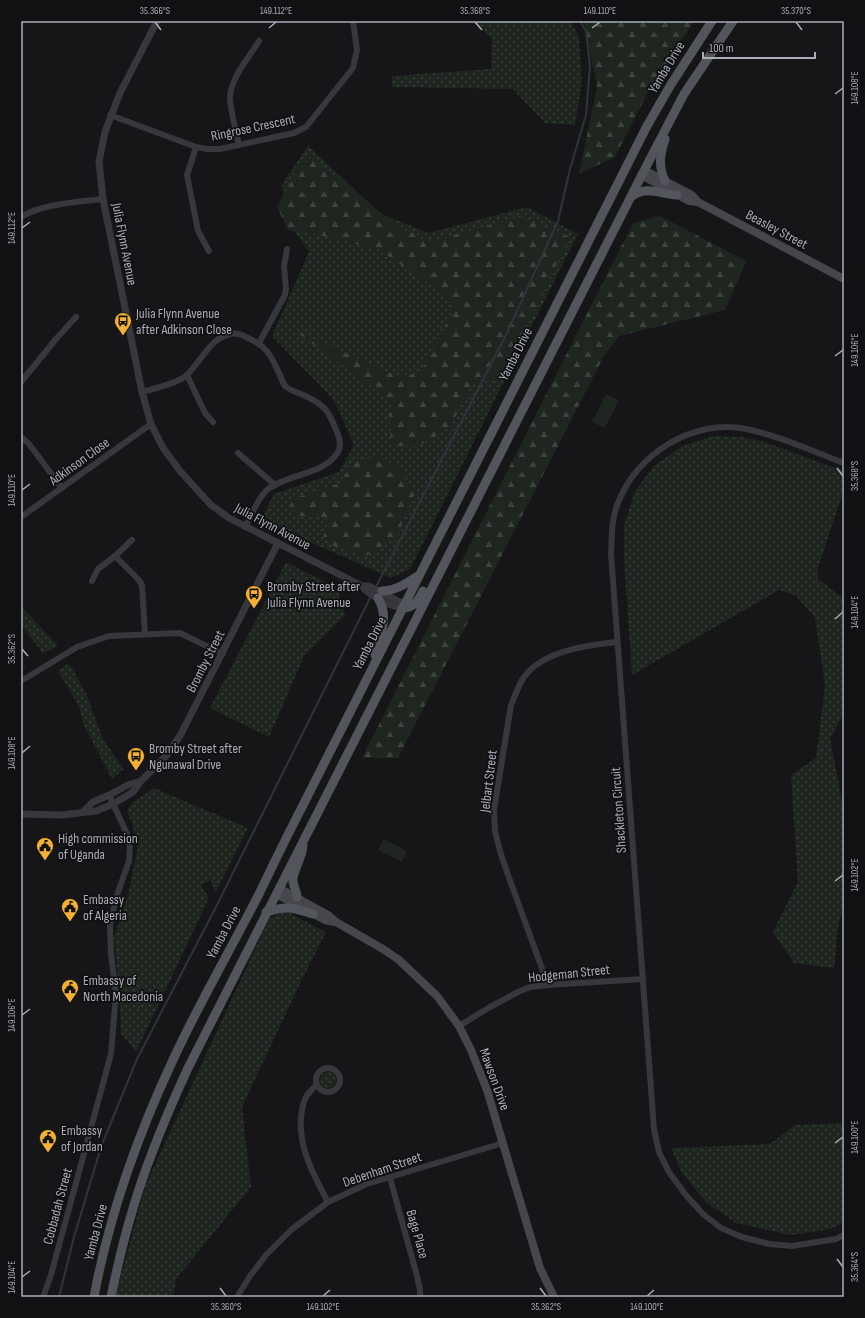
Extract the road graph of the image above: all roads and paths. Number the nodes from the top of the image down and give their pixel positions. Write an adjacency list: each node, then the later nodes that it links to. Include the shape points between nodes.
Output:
1 (157, 21): 6 (street, Julia Flynn Avenue)
2 (353, 21): 8 (street, Ringrose Crescent, via 358,50 353,68 306,127 294,134)
3 (712, 21): 10 (main road, Yamba Drive, via 670,86)
4 (733, 21): 7 (main road, via 697,74)
5 (259, 41): 8 (street, via 234,81 231,91 230,99)
6 (110, 115): 9 (street, Ringrose Crescent); 14 (street, Julia Flynn Avenue, via 99,162)
7 (669, 122): 11 (main road, Yamba Drive); 12 (main road, via 660,166)
8 (239, 145): 9 (street, Ringrose Crescent, via 220,149)
9 (196, 147): 19 (street, via 188,175 198,231)
10 (628, 164): 11 (main road); 39 (main road, Yamba Drive)
11 (643, 173): 12 (main road, Beasley Street); 13 (main road, Beasley Street); 15 (main road, Yamba Drive)
12 (665, 181): 16 (main road, Beasley Street, via 692,195)
13 (677, 195): 15 (main road, via 648,190); 16 (main road, Beasley Street)
14 (102, 198): 17 (street, via 39,208); 25 (street, Julia Flynn Avenue)
15 (629, 198): 38 (main road, Yamba Drive)
16 (698, 202): 20 (main road, Beasley Street)
17 (21, 217)
18 (287, 249): 22 (street, via 284,266 285,296)
19 (209, 251)
20 (844, 278)
21 (76, 317): 24 (street)
22 (259, 343): 23 (street, via 240,334 222,337); 31 (street, via 267,349 284,385 323,406 330,415 340,440 338,454 328,463)
23 (187, 375): 25 (street, via 180,380); 26 (street, via 205,413)
24 (21, 382)
25 (142, 392): 27 (street, Julia Flynn Avenue)
26 (213, 422)
27 (151, 424): 32 (street, Adkinson Close); 34 (street, Julia Flynn Avenue, via 163,448 194,489 211,505)
28 (21, 437): 32 (street)
29 (238, 453): 31 (street)
30 (844, 463): 45 (street, Shackleton Circuit, via 746,429 718,427 693,432 665,446 644,461 629,481 618,503 612,526 611,554)
31 (276, 485): 34 (street, via 267,490 261,498)
32 (62, 488): 33 (street, Adkinson Close)
33 (21, 517)
34 (245, 527): 36 (street, Julia Flynn Avenue)
35 (132, 540): 37 (street)
36 (278, 543): 41 (street, Julia Flynn Avenue, via 362,586 368,586); 46 (street, Bromby Street)
37 (116, 556): 40 (street, via 98,569); 44 (street, via 142,585)
38 (445, 561): 42 (main road, via 429,580 417,602); 43 (main road, Yamba Drive)
39 (419, 575): 41 (main road); 42 (main road, Yamba Drive)
40 (92, 581)
41 (380, 595): 42 (street, Julia Flynn Avenue, via 393,606); 47 (main road, via 384,620)
42 (404, 606): 43 (main road, via 410,616); 47 (main road, Yamba Drive)
43 (411, 628): 54 (main road, Yamba Drive)
44 (145, 634): 46 (street, via 180,633); 48 (street, via 109,636 77,646)
45 (617, 642): 61 (street, Shackleton Circuit); 62 (street, Jelbart Street, via 590,645 548,658 525,677 511,705 494,810 496,831 506,869)
46 (223, 654): 49 (street, Bromby Street, via 181,734 167,755)
47 (375, 663): 55 (main road, Yamba Drive)
48 (21, 681)
49 (143, 779): 50 (street, Bromby Street); 51 (street, Bromby Street, via 133,792)
50 (109, 795): 51 (street, Cobbadah Street); 52 (street, Bromby Street, via 93,802)
51 (113, 804): 52 (street, Bromby Street, via 96,811); 69 (street, Cobbadah Street, via 130,847 129,861 110,925 116,993 111,1054)
52 (83, 812): 53 (street, Bromby Street, via 62,815)
53 (21, 814)
54 (304, 839): 56 (main road, Yamba Drive); 57 (main road, via 302,854 293,877)
55 (263, 884): 56 (main road); 70 (main road, Yamba Drive, via 172,1061 150,1111 118,1200)
56 (277, 891): 57 (main road, Mawson Drive); 58 (main road, Yamba Drive); 59 (main road, Mawson Drive)
57 (297, 897): 60 (main road, Mawson Drive)
58 (266, 912): 59 (main road, via 282,907); 71 (main road, Yamba Drive, via 188,1068 163,1126 132,1214)
59 (313, 914): 60 (main road, Mawson Drive)
60 (336, 922): 63 (main road, Mawson Drive, via 399,960 436,996)
61 (643, 979): 62 (street, Hodgeman Street); 68 (street, Shackleton Circuit, via 654,1130 659,1152 669,1172 685,1194 703,1214 721,1228 742,1237 792,1246)
62 (548, 985): 63 (street, Hodgeman Street, via 530,987 518,992)
63 (459, 1026): 65 (main road, Mawson Drive, via 487,1090)
64 (316, 1084): 64 (street, via 316,1076 324,1068 332,1069 338,1074 340,1082 333,1091 322,1091); 67 (street, via 305,1098 301,1133 313,1174)
65 (503, 1142): 66 (street, Debenham Street); 74 (main road, Mawson Drive, via 540,1268)
66 (390, 1178): 67 (street, Debenham Street, via 367,1184); 73 (street, Bage Place, via 417,1276)
67 (328, 1202): 72 (street, Debenham Street, via 290,1230 266,1255)
68 (844, 1235)
69 (43, 1297)
70 (94, 1297)
71 (111, 1297)
72 (237, 1297)
73 (420, 1297)
74 (554, 1297)

